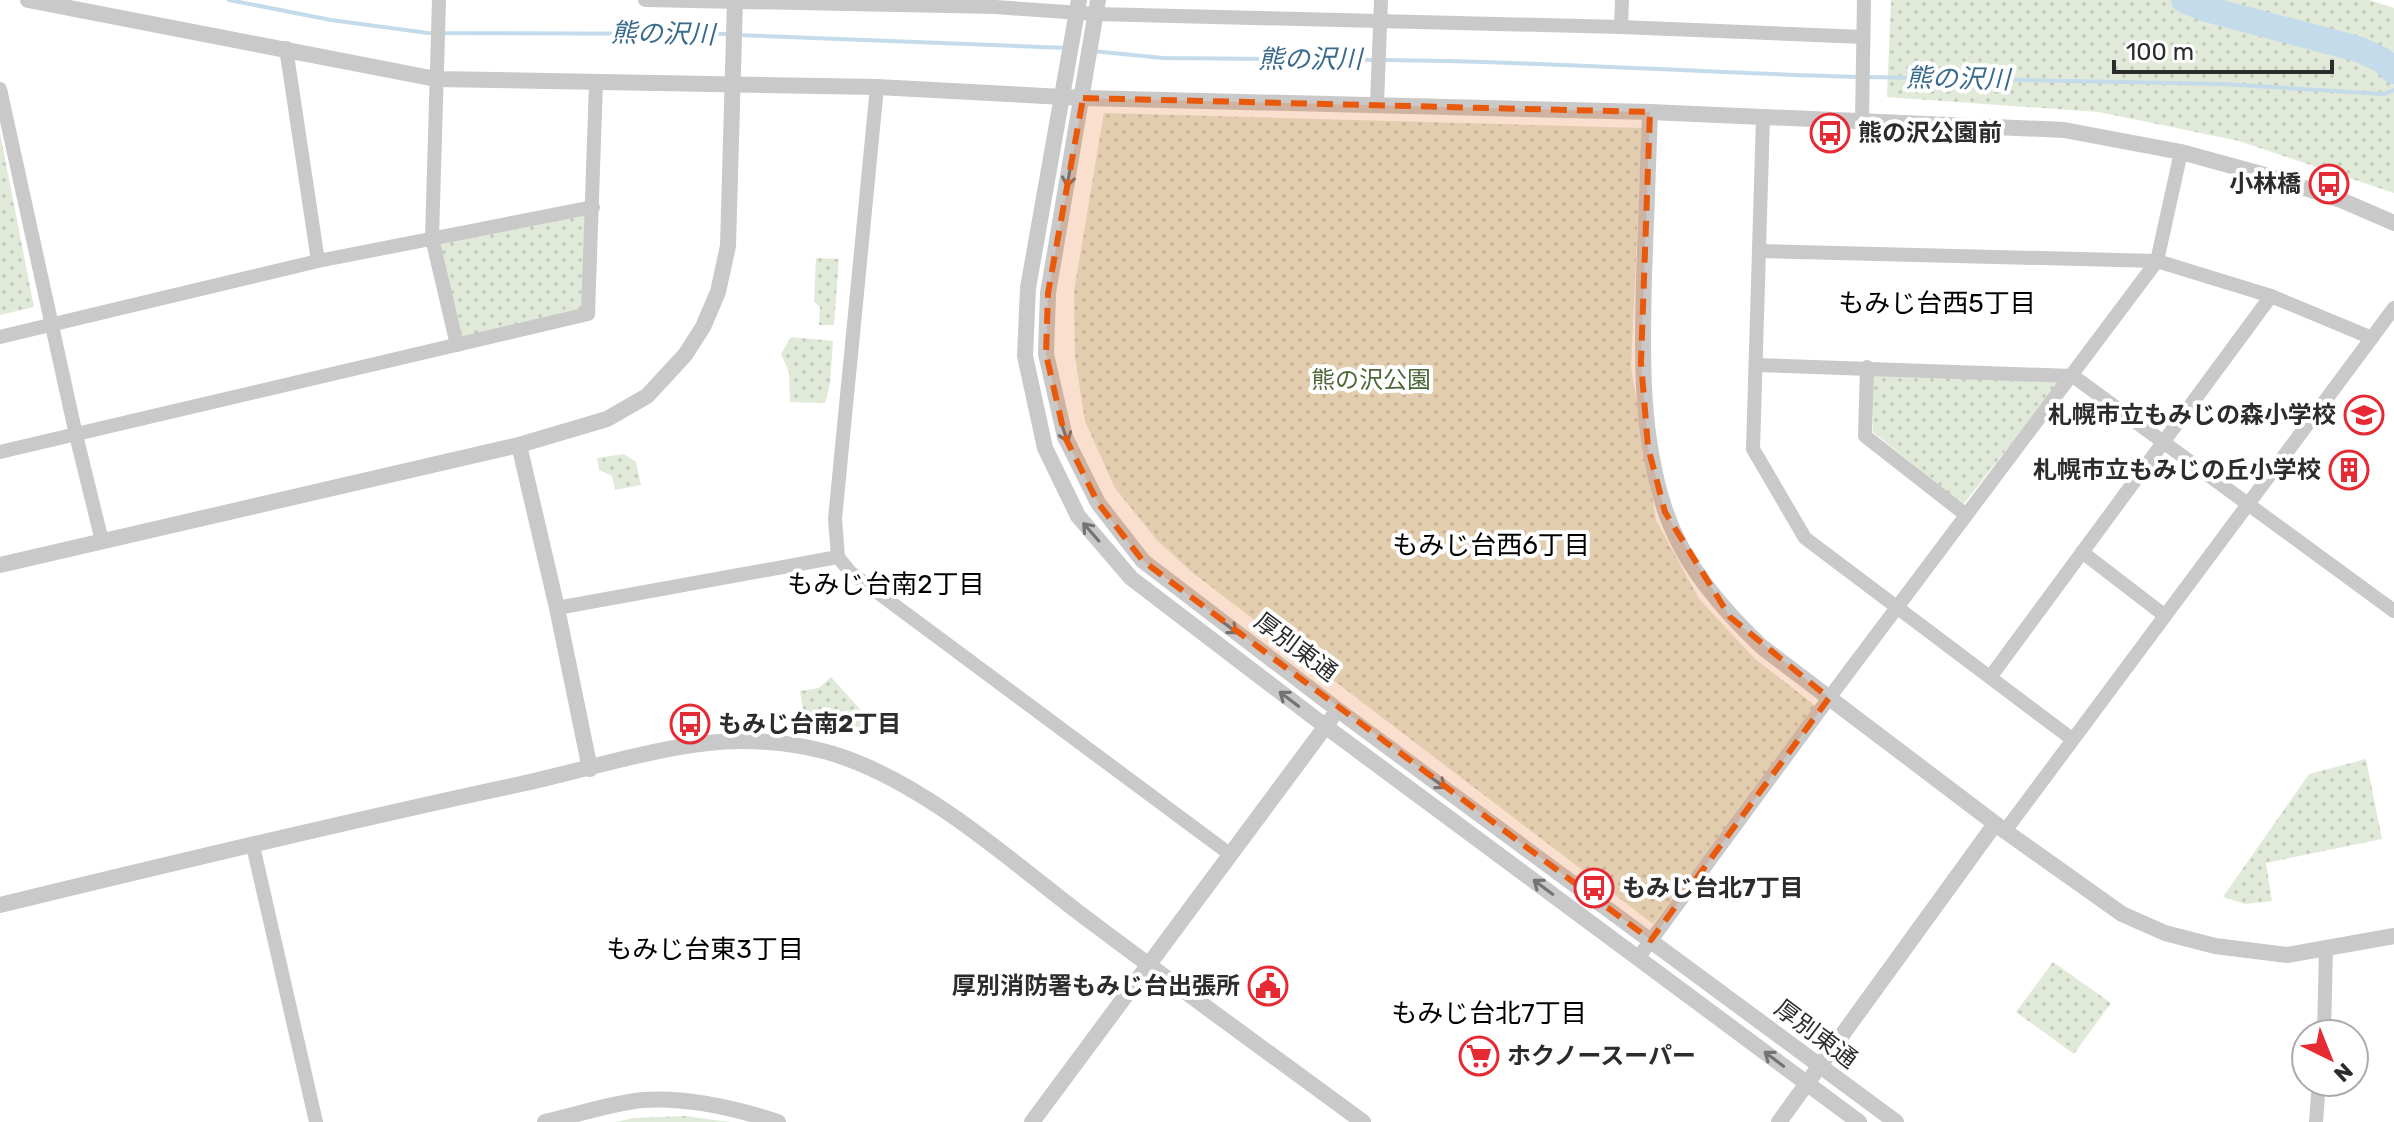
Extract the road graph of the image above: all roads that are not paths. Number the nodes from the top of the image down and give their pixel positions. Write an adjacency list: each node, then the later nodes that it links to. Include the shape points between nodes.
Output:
1 (28, 0): 15 (street)
2 (645, 0): 6 (street)
3 (1381, 0): 12 (street)
4 (1622, 0): 13 (street)
5 (1864, 0): 14 (street)
6 (735, 2): 7 (street); 18 (street)
7 (996, 3): 8 (street)
8 (1078, 6): 10 (street); 21 (street, 厚別東通)
9 (439, 7): 16 (street)
10 (1096, 7): 11 (street); 22 (street, 厚別東通)
11 (1173, 8): 12 (street)
12 (1380, 21): 13 (street); 23 (street)
13 (1621, 27): 14 (street)
14 (1863, 37): 26 (street)
15 (286, 48): 16 (street); 32 (street)
16 (436, 70): 17 (street); 30 (street)
17 (596, 83): 18 (street); 28 (street)
18 (731, 86): 19 (street); 45 (street, via 728,246 718,292 703,327 647,396 607,419)
19 (877, 87): 21 (street); 51 (street, via 835,519)
20 (0, 89): 36 (street)
21 (1061, 97): 22 (street); 60 (street, 厚別東通, one-way to 21, via 1131,578 1078,516 1045,448 1025,356 1026,329 1028,288)
22 (1083, 98): 23 (street); 59 (street, 厚別東通, one-way to 59, via 1048,293 1046,354 1065,437 1098,503 1143,561)
23 (1377, 104): 24 (street)
24 (1650, 112): 25 (street); 58 (street, via 1641,362 1648,447 1665,512 1686,554 1730,617)
25 (1763, 117): 26 (street); 31 (street)
26 (1862, 120): 27 (street, via 2064,130)
27 (2181, 152): 29 (street, via 2344,196); 33 (street)
28 (593, 207): 30 (street); 39 (street, via 588,314)
29 (2394, 223)
30 (432, 238): 32 (street); 39 (street)
31 (1759, 251): 33 (street); 40 (street)
32 (318, 261): 36 (street)
33 (2157, 261): 34 (street); 42 (street)
34 (2271, 296): 38 (street); 44 (street)
35 (2394, 308): 38 (street)
36 (52, 325): 37 (street); 43 (street)
37 (0, 337)
38 (2372, 338): 47 (street)
39 (457, 345): 43 (street)
40 (1756, 365): 41 (street); 53 (street, via 1753,449 1760,462 1805,538)
41 (1867, 367): 42 (street); 48 (street, via 1865,436)
42 (2073, 376): 44 (street); 48 (street)
43 (76, 435): 46 (street); 49 (street)
44 (2164, 442): 47 (street); 50 (street)
45 (519, 445): 49 (street); 54 (street)
46 (0, 452)
47 (2248, 502): 55 (street); 56 (street)
48 (1966, 515): 53 (street)
49 (102, 541): 52 (street)
50 (2082, 552): 56 (street); 57 (street)
51 (838, 557): 54 (street); 65 (street, via 850,572)
52 (0, 565)
53 (1896, 607): 57 (street); 58 (street)
54 (557, 608): 62 (street)
55 (2394, 611)
56 (2164, 615): 61 (street)
57 (1991, 676): 61 (street)
58 (1829, 698): 63 (street); 68 (street)
59 (1338, 710): 60 (street); 68 (street, 厚別東通, one-way to 68)
60 (1325, 726): 65 (street); 70 (street, 厚別東通, one-way to 60)
61 (2072, 739): 63 (street)
62 (590, 769): 64 (street); 71 (street, via 697,745 742,741 807,749 859,763 928,798)
63 (2000, 828): 69 (street, via 2122,914 2165,933 2287,955); 73 (street)
64 (253, 846): 66 (street); 76 (street)
65 (1231, 855): 71 (street)
66 (0, 905)
67 (2394, 936): 69 (street)
68 (1651, 940): 70 (street); 73 (street, 厚別東通)
69 (2326, 948): 72 (street)
70 (1638, 958): 74 (street, 厚別東通, one-way to 70)
71 (1148, 965): 79 (street); 80 (street)
72 (2324, 1018)
73 (1819, 1067): 74 (street); 83 (street, 厚別東通)
74 (1807, 1084): 81 (street); 82 (street, 厚別東通)
75 (2318, 1098): 84 (street)
76 (316, 1122)
77 (545, 1122): 78 (street, via 642,1100 739,1109)
78 (778, 1122)
79 (1032, 1122)
80 (1363, 1122)
81 (1779, 1122)
82 (1859, 1122)
83 (1896, 1122)
84 (2316, 1122)

